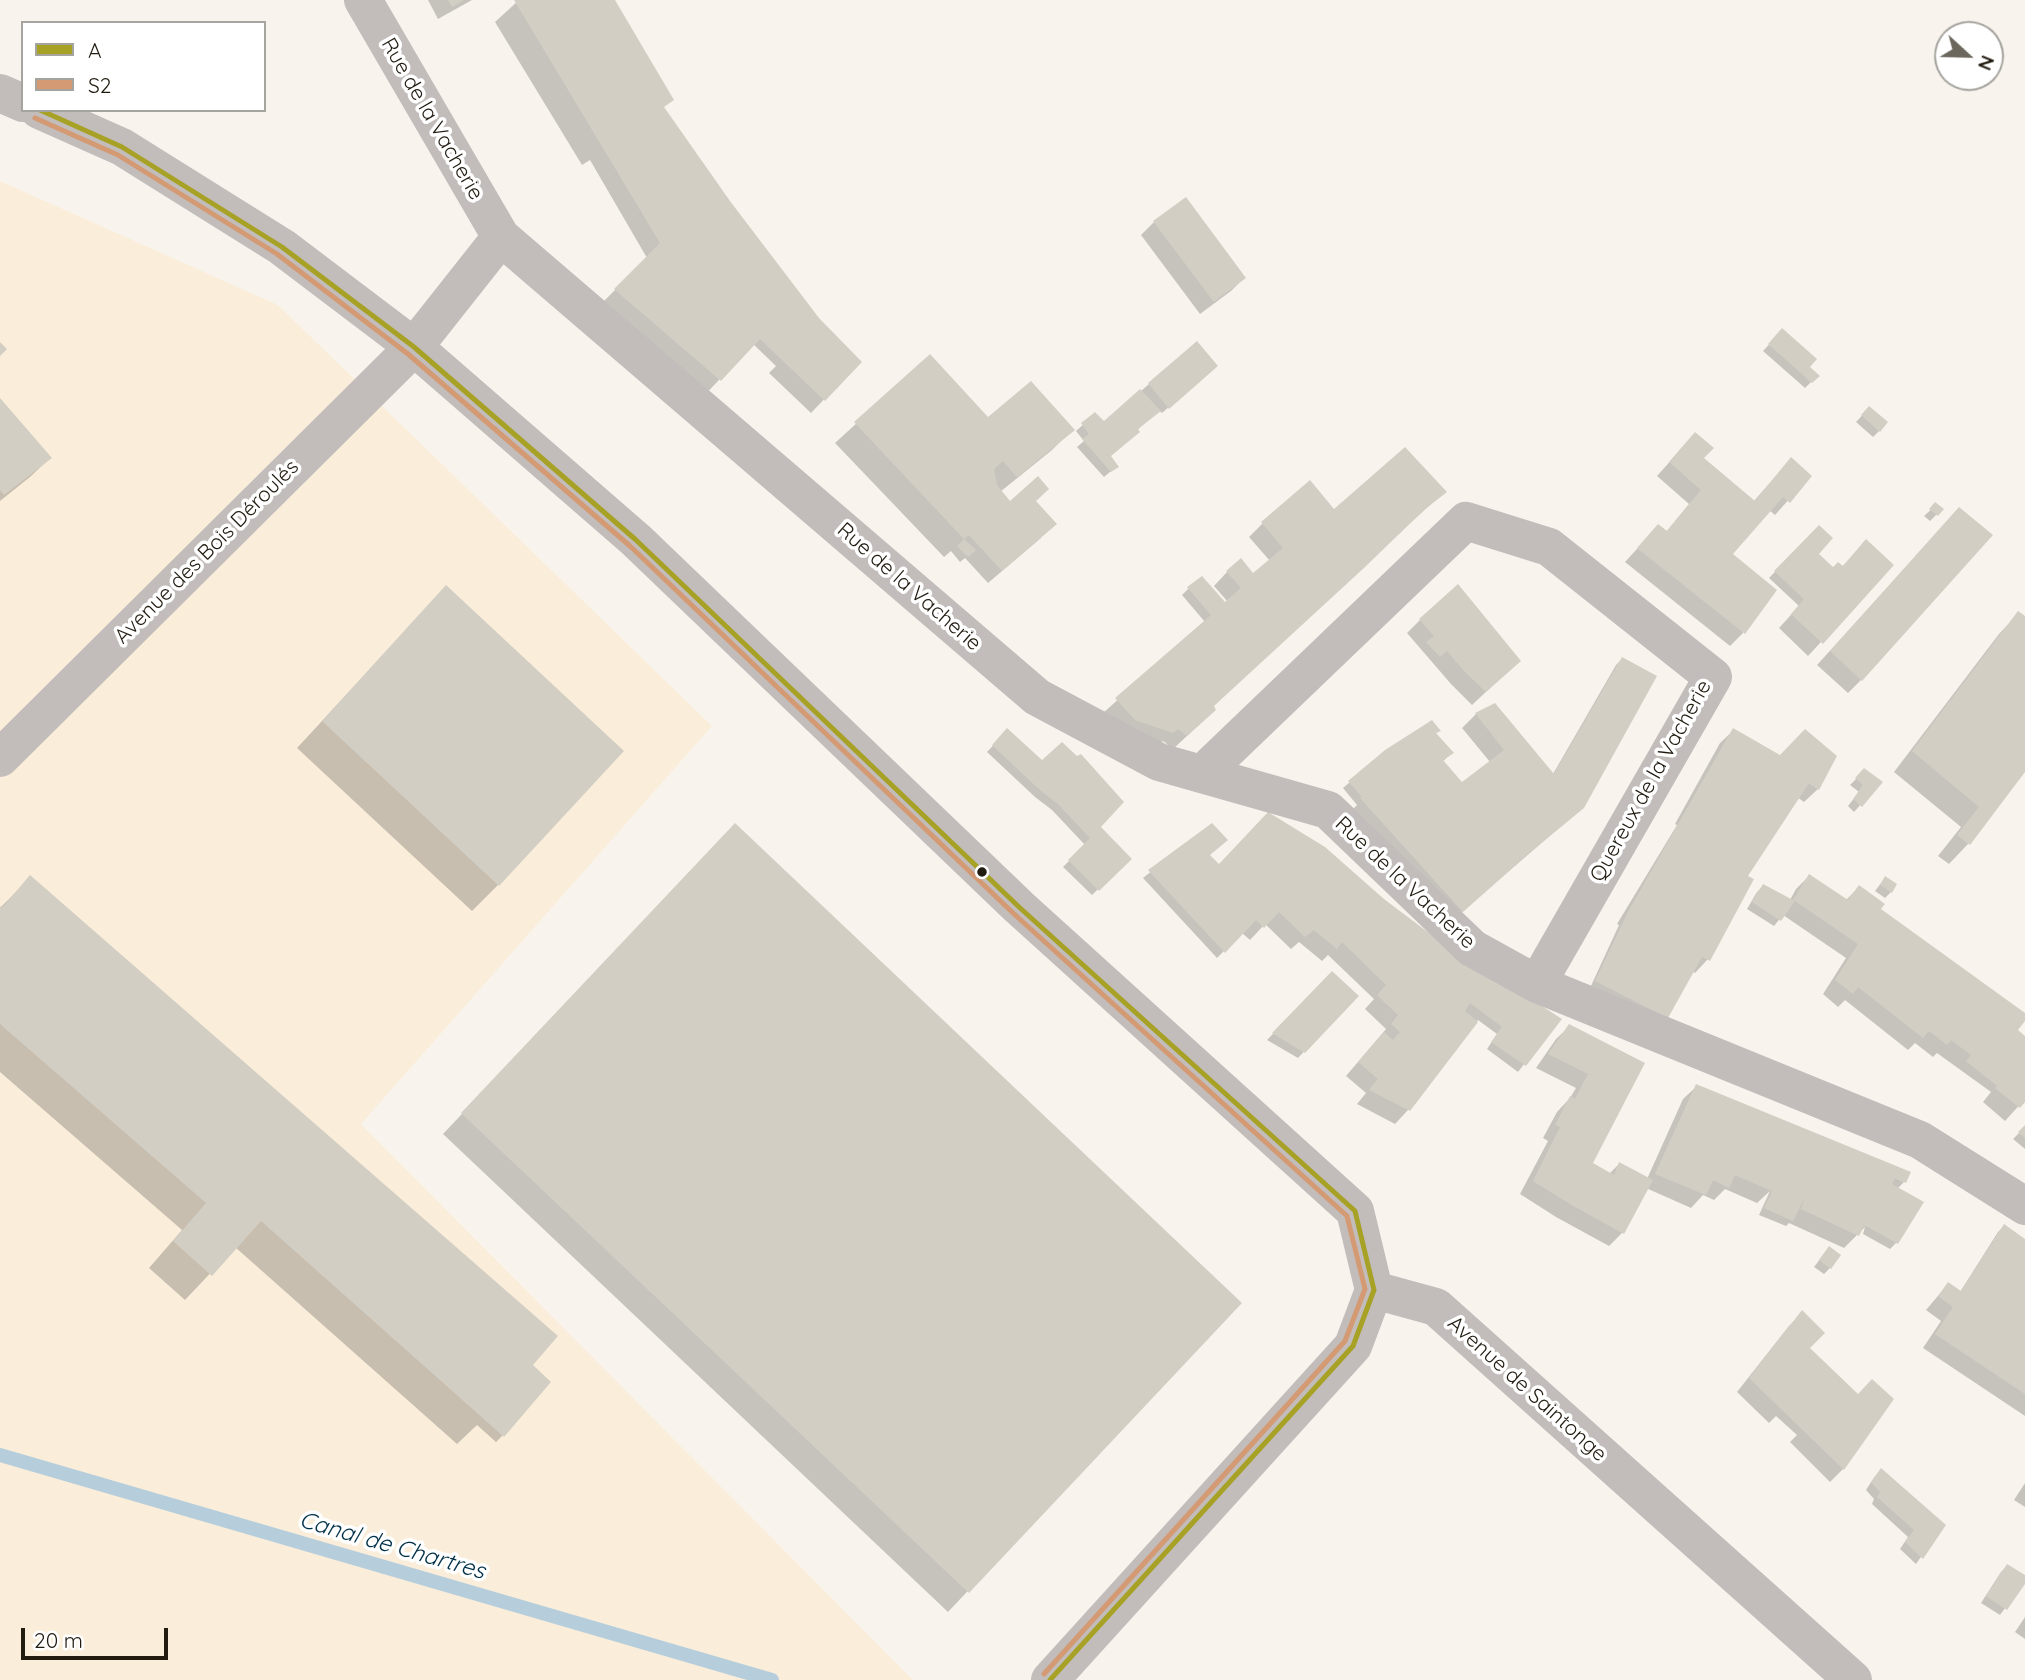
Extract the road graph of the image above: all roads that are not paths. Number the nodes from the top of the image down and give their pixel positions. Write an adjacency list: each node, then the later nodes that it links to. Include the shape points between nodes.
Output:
1 (363, 0): 5 (street, Rue de la Vacherie)
2 (0, 93): 3 (street)
3 (21, 102)
4 (43, 112): 6 (street, via 122,147 282,247)
5 (501, 237): 6 (street); 8 (street, Rue de la Vacherie, via 1037,697 1159,762)
6 (414, 347): 7 (street, Avenue des Bois Déroulés); 11 (street, via 636,540 1018,907 1354,1211)
7 (0, 758)
8 (1202, 774): 9 (street, Rue de la Vacherie, via 1328,810 1472,948); 9 (street, Quereux de la Vacherie, via 1466,521 1549,548 1713,677)
9 (1537, 984): 10 (street, Rue de la Vacherie, via 1920,1140)
10 (2025, 1206)
11 (1374, 1290): 12 (street, via 1353,1346); 13 (street, Avenue de Saintonge, via 1436,1307)
12 (1050, 1680)
13 (1853, 1680)

